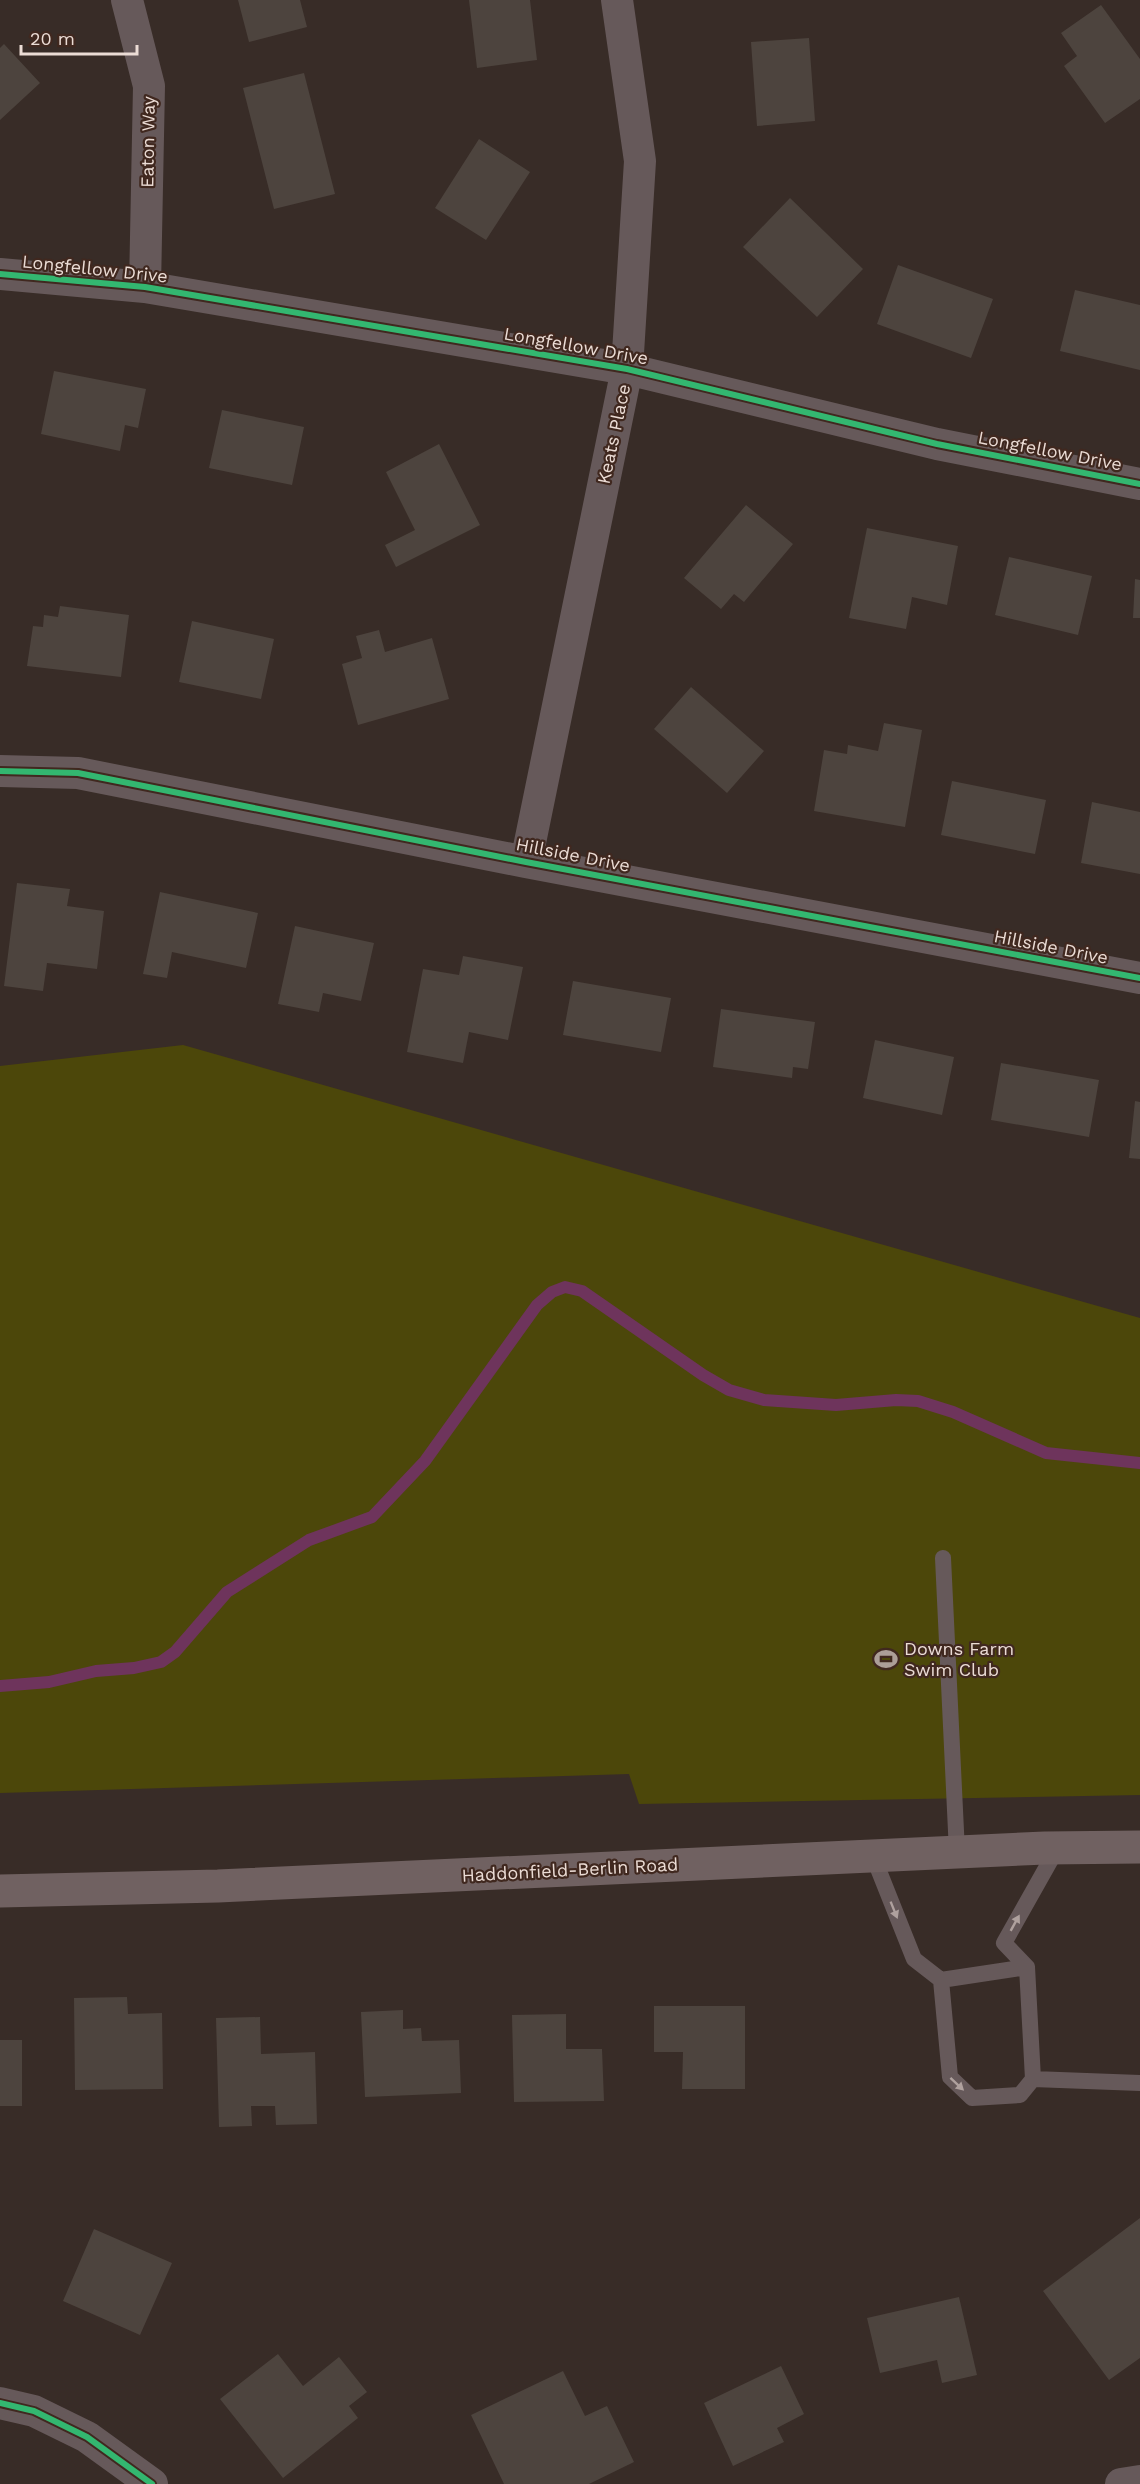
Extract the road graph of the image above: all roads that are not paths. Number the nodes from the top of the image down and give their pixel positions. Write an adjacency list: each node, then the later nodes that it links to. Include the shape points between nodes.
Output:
1 (127, 0): 4 (street, Eaton Way, via 149,86)
2 (617, 0): 5 (street, Keats Place, via 640,161)
3 (0, 274): 4 (street, Longfellow Drive)
4 (145, 287): 5 (street, Longfellow Drive)
5 (627, 369): 6 (street, Longfellow Drive, via 938,444); 8 (street, Keats Place)
6 (1140, 483)
7 (0, 771): 8 (street, Hillside Drive, via 78,773)
8 (526, 861): 9 (street, Hillside Drive)
9 (1140, 978)
10 (943, 1558): 13 (lane)
11 (1140, 1847): 12 (main road, Haddonfield-Berlin Road)
12 (1058, 1848): 13 (main road, Haddonfield-Berlin Road); 16 (lane, one-way to 12, via 1004,1944)
13 (957, 1852): 14 (main road, Haddonfield-Berlin Road)
14 (873, 1856): 15 (main road, Haddonfield-Berlin Road, via 219,1886); 17 (lane, one-way to 17, via 914,1959)
15 (0, 1891)
16 (1027, 1967): 17 (lane); 18 (lane)
17 (942, 1980): 18 (lane, one-way to 18, via 950,2077 972,2098 1020,2095)
18 (1033, 2079): 19 (lane)
19 (1140, 2083)
20 (0, 2403): 22 (street, via 34,2411 87,2437)
21 (1140, 2481): 23 (street)
22 (152, 2484)
23 (1121, 2484)

